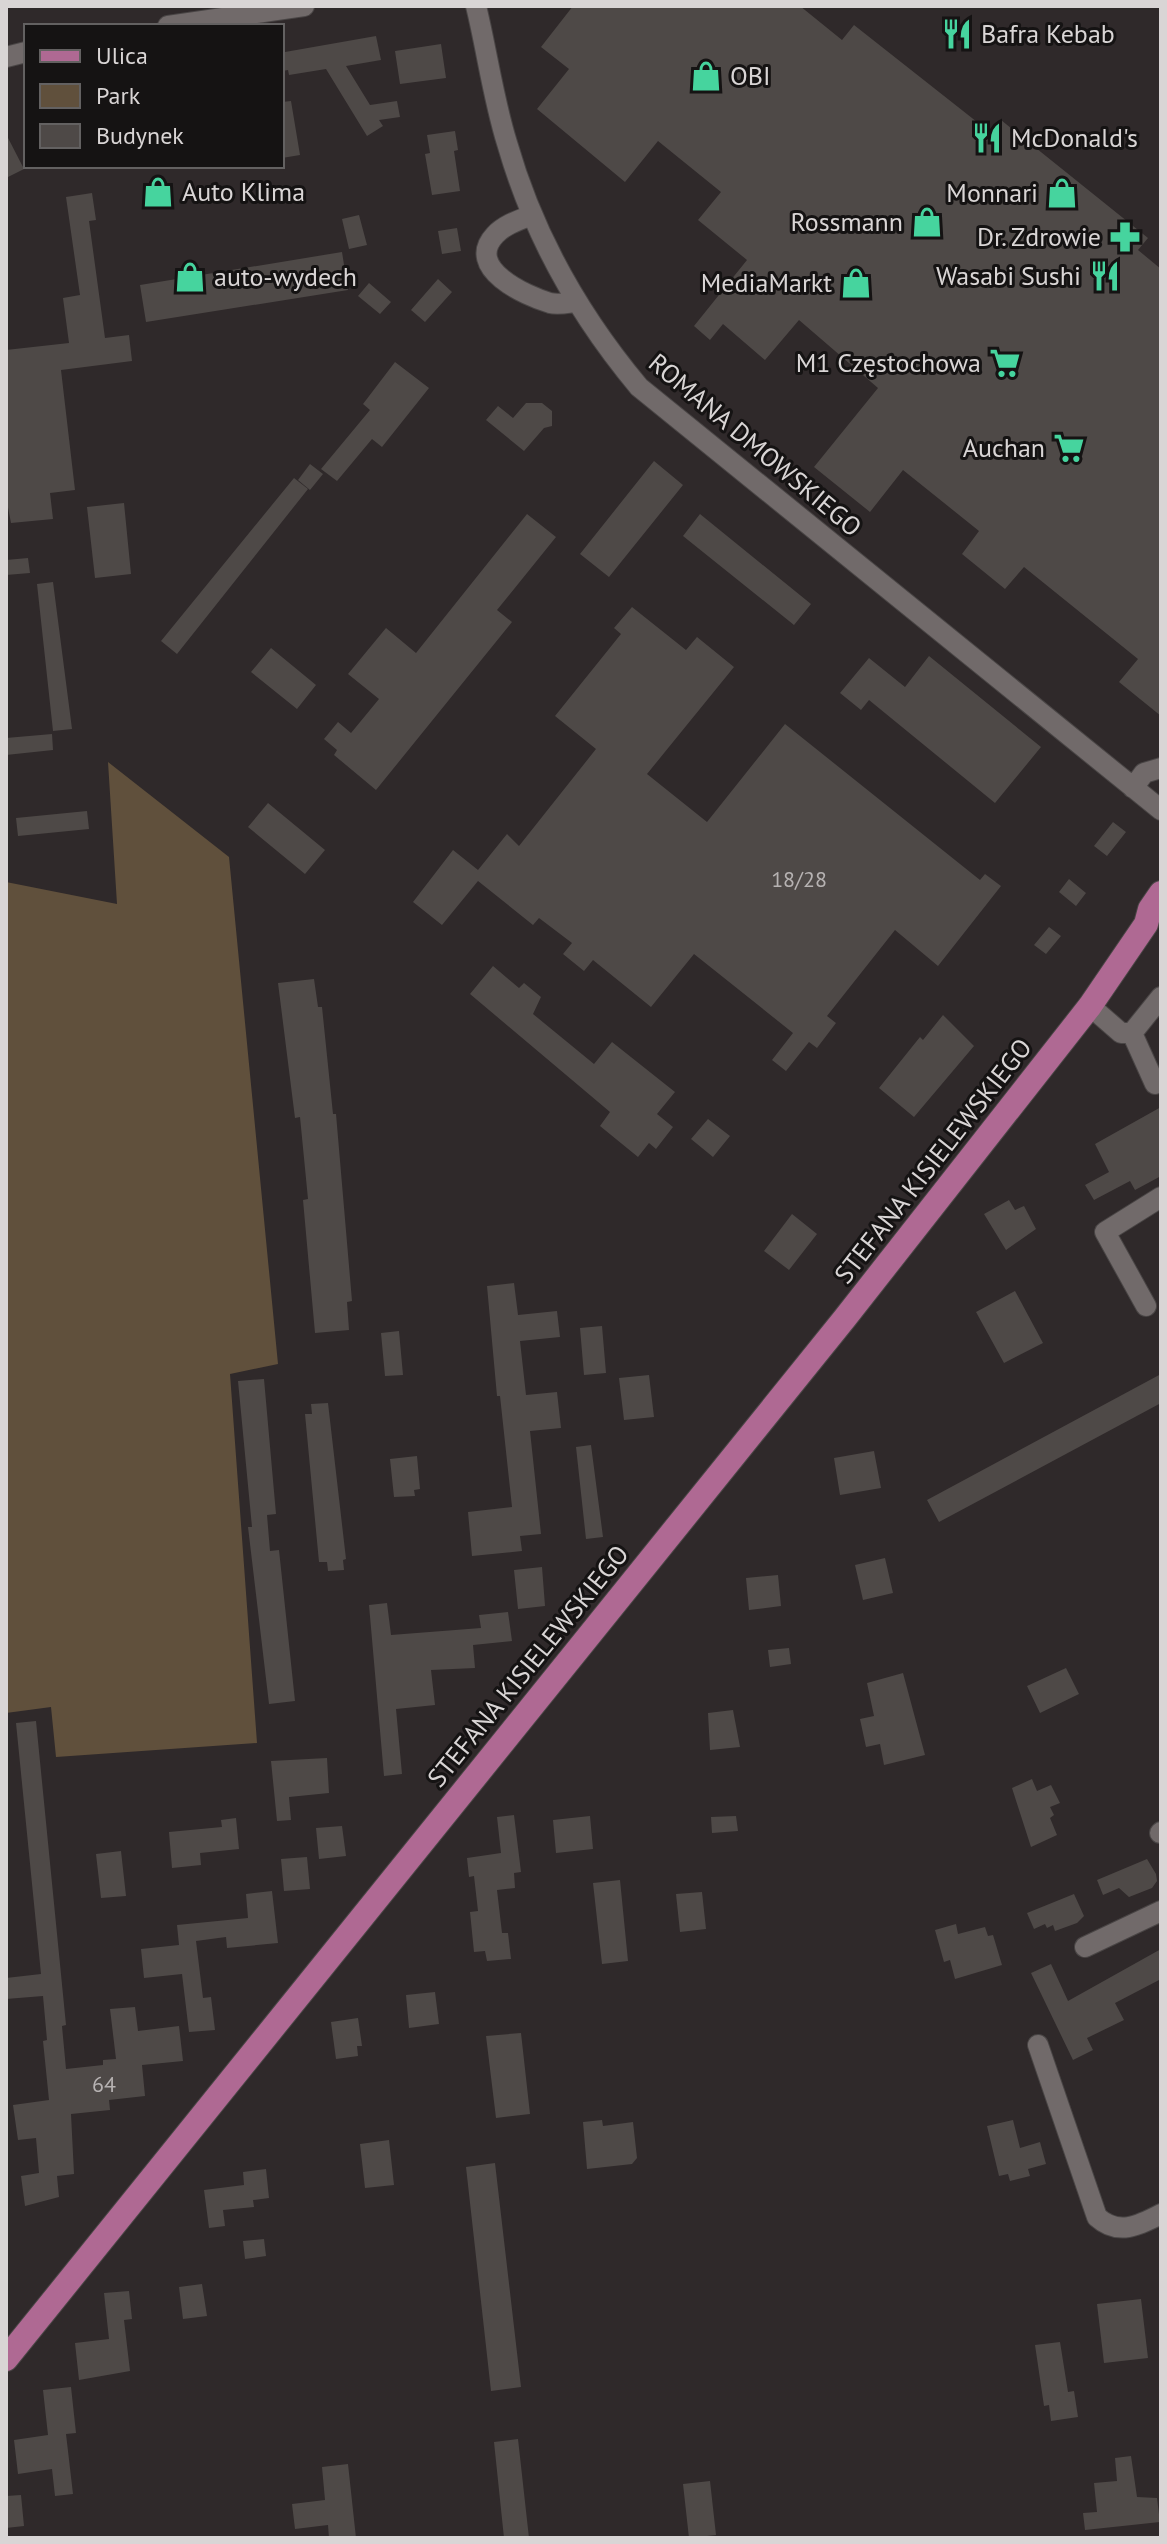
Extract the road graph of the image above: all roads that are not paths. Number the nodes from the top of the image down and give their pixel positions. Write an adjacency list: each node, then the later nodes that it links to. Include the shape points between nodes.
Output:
1 (304, 6): 3 (street)
2 (476, 6): 4 (street, ROMANA DMOWSKIEGO, via 507,143)
3 (182, 24)
4 (532, 215): 5 (street, ROMANA DMOWSKIEGO); 5 (street, via 492,238 488,263 498,278 553,304)
5 (575, 302): 7 (street, ROMANA DMOWSKIEGO, via 621,365 659,404)
6 (1161, 768): 7 (street, via 1144,773)
7 (1133, 788): 8 (street, ROMANA DMOWSKIEGO)
8 (1161, 810)
9 (1161, 893): 10 (main road, STEFANA KISIELEWSKIEGO, via 1150,909)
10 (1154, 922): 12 (main road, STEFANA KISIELEWSKIEGO)
11 (1161, 997): 13 (street)
12 (1090, 1006): 13 (street, via 1121,1033); 21 (main road, STEFANA KISIELEWSKIEGO)
13 (1132, 1033): 14 (street)
14 (1155, 1084)
15 (1161, 1197): 16 (street, via 1105,1232)
16 (1146, 1306)
17 (1161, 1911): 18 (street)
18 (1085, 1947)
19 (1038, 2045): 20 (street, via 1097,2217 1106,2225 1127,2228)
20 (1161, 2214)
21 (6, 2359)

